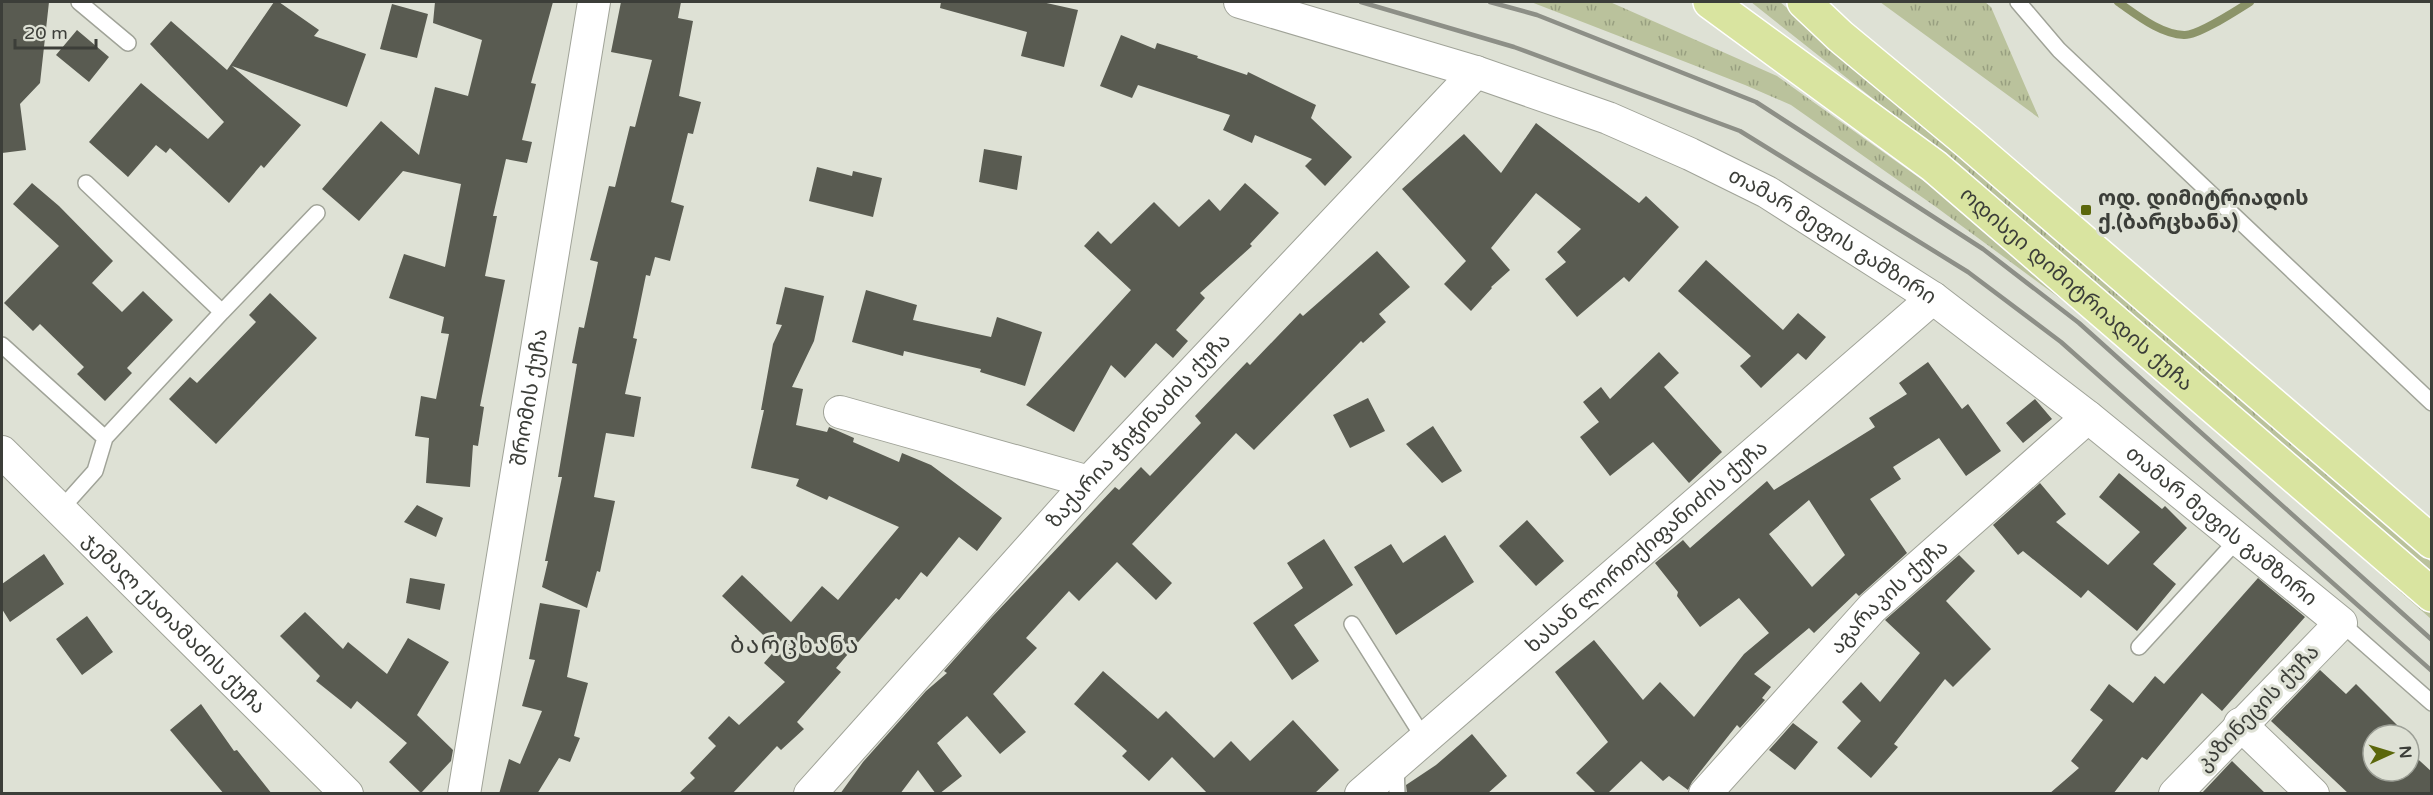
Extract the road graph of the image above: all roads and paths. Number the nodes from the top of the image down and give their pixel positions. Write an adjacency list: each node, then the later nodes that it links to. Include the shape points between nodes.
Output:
1 (79, 2): 7 (lane)
2 (594, 2): 32 (street, შრომის ქუჩა)
3 (1240, 2): 8 (street, თამარ მეფის გამზირი)
4 (1710, 2): 23 (main road, ოდისეი დიმიტრიადის ქუჩა, via 1934,166)
5 (1804, 2): 22 (main road, ოდისეი დიმიტრიადის ქუჩა)
6 (2018, 2): 14 (lane, via 2060,50)
7 (128, 43)
8 (1476, 72): 11 (street, თამარ მეფის გამზირი, via 1608,118 1767,192); 19 (street, ზაქარია ჭიჭინაძის ქუჩა)
9 (86, 183): 12 (lane)
10 (317, 213): 12 (lane)
11 (1933, 298): 16 (street, თამარ მეფის გამზირი); 29 (street, ხასან ლორთქიფანიძის ქუჩა)
12 (222, 312): 17 (lane)
13 (2, 345): 17 (lane)
14 (2432, 403)
15 (840, 412): 19 (street)
16 (2088, 417): 21 (street, თამარ მეფის გამზირი); 36 (street, აგარაკის ქუჩა, via 1872,608)
17 (105, 438): 20 (lane, via 94,471)
18 (2, 452): 20 (street, ჯემალ ქათამაძის ქუჩა)
19 (1089, 482): 33 (street, ზაქარია ჭიჭინაძის ქუჩა)
20 (61, 509): 31 (street, ჯემალ ქათამაძის ქუჩა)
21 (2239, 538): 24 (street, თამარ მეფის გამზირი); 26 (lane)
22 (2432, 542)
23 (2432, 595)
24 (2341, 623): 27 (lane); 28 (street, კაზინეცის ქუჩა)
25 (1352, 624): 29 (lane)
26 (2139, 647)
27 (2432, 703)
28 (2240, 724): 37 (street, კაზინეცის ქუჩა); 38 (street)
29 (1425, 740): 30 (street, ხასან ლორთქიფანიძის ქუჩა)
30 (1396, 763): 34 (street, ხასან ლორთქიფანიძის ქუჩა); 35 (lane)
31 (347, 794)
32 (464, 794)
33 (810, 794)
34 (1361, 794)
35 (1397, 794)
36 (1705, 794)
37 (2175, 794)
38 (2313, 794)

